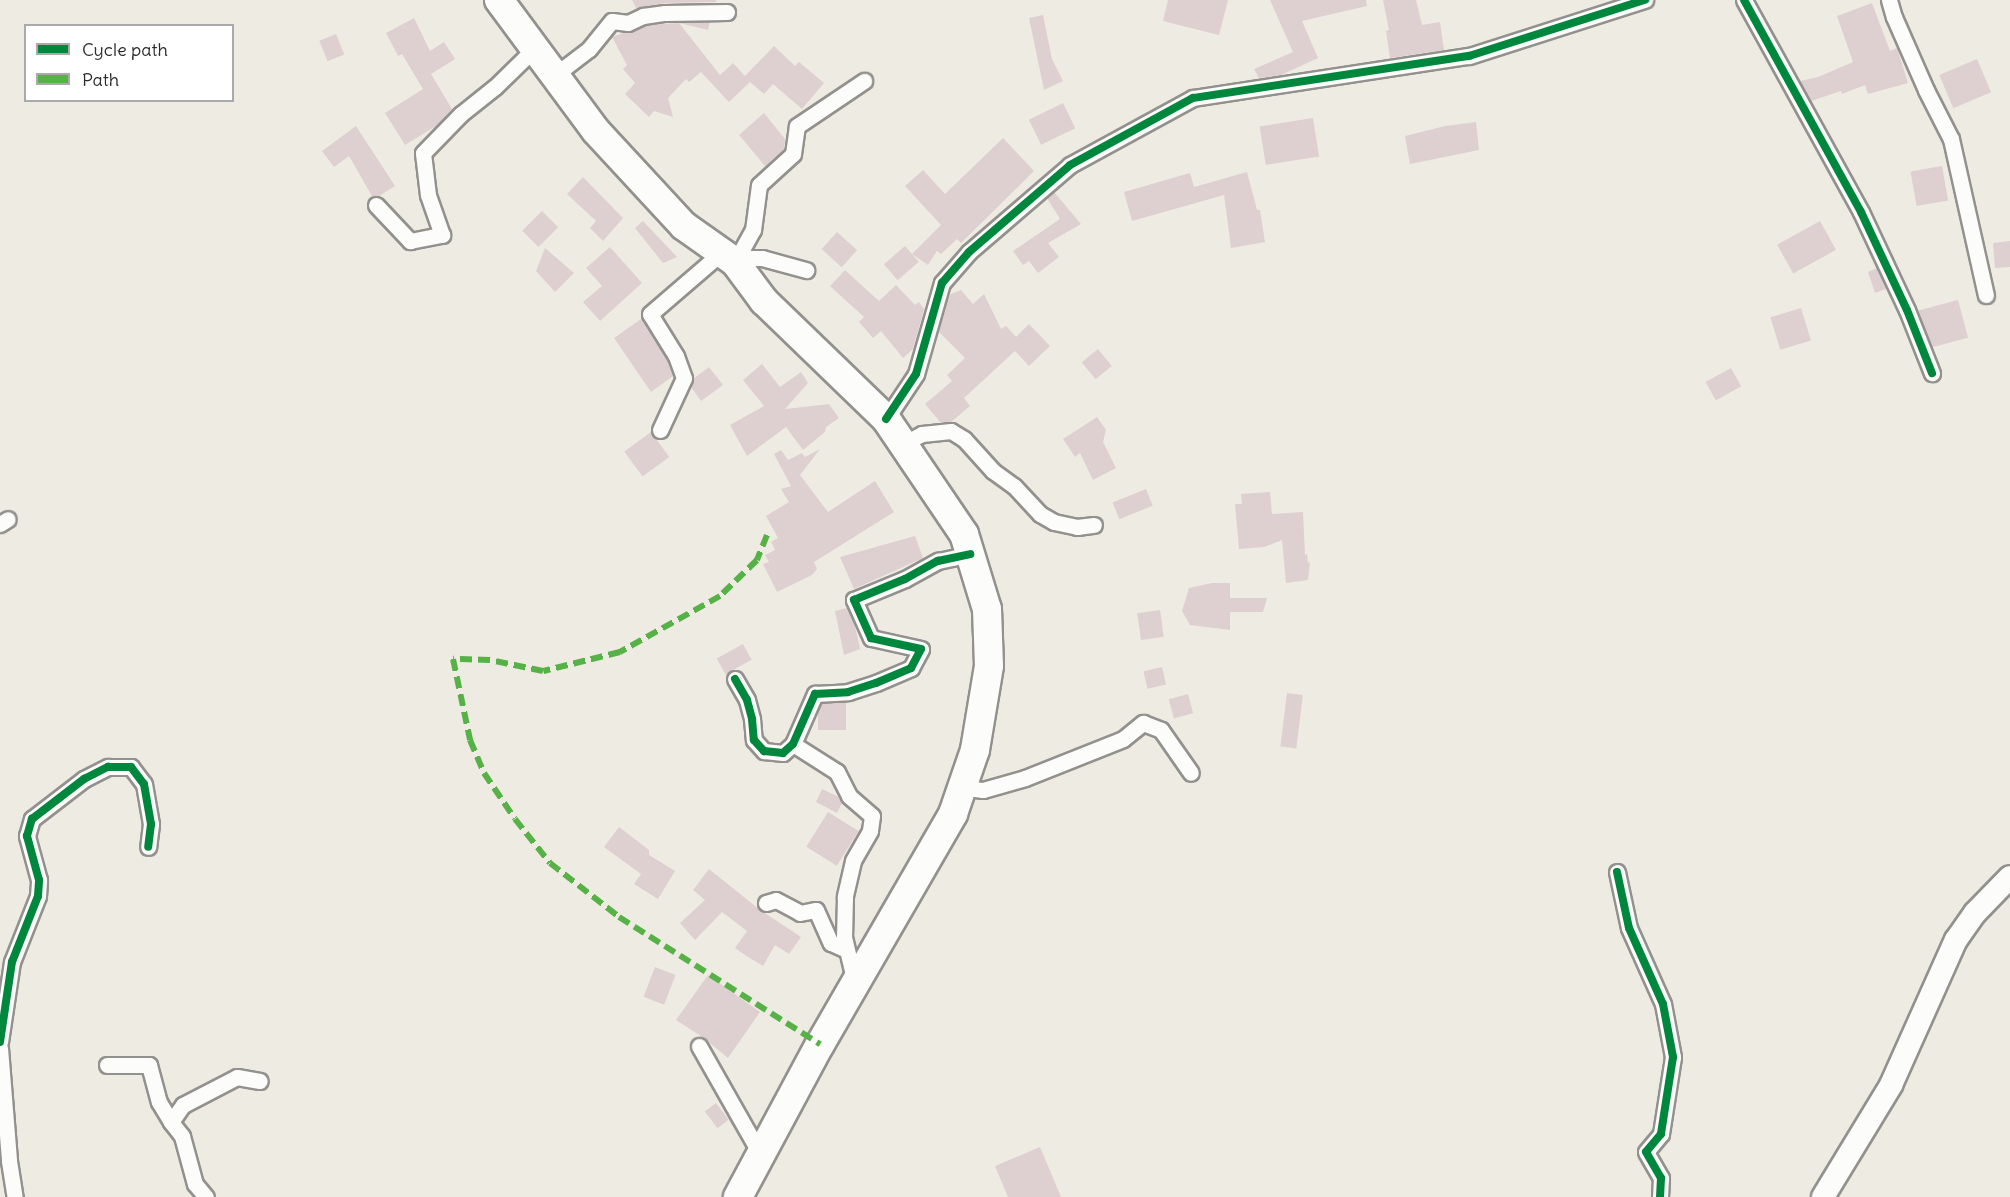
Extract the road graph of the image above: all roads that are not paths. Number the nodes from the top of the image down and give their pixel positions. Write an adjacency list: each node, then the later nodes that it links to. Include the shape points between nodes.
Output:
1 (499, 0): 6 (highway)
2 (1645, 0): 14 (street, via 1469,56 1193,98 1070,165 969,252 942,284 916,374)
3 (1744, 0): 13 (street, via 1861,213)
4 (1889, 0): 12 (street, via 1951,140)
5 (727, 12): 7 (street, via 665,13 628,22 612,21 589,49)
6 (535, 48): 7 (highway); 9 (street, via 423,153 428,195 442,235 410,241)
7 (555, 75): 10 (highway, via 596,131 684,226)
8 (864, 81): 10 (street, via 797,126 793,154 759,185 753,230)
9 (376, 205)
10 (729, 257): 11 (street, via 762,258); 14 (highway, via 764,301); 15 (street, via 650,314 676,356 684,378)
11 (806, 270)
12 (1986, 295)
13 (1932, 373)
14 (886, 419): 16 (highway)
15 (660, 430)
16 (903, 444): 17 (street, via 922,434 951,431 1040,513 1054,522 1077,527); 18 (highway, via 964,534)
17 (1094, 525)
18 (970, 554): 20 (street, via 938,561 854,600 872,638 921,649 911,668 876,683 848,692 815,694); 22 (highway, via 987,609 989,666 975,750)
19 (735, 679): 20 (street, via 747,700 754,740 764,751 783,753)
20 (793, 744): 27 (street, via 837,772 849,796 872,816 870,831 853,861 845,897)
21 (1191, 773): 22 (street, via 1161,730 1143,723 1123,739 1025,778 983,790)
22 (961, 787): 28 (highway, via 953,814)
23 (148, 847): 29 (street, via 151,824 144,784 131,767 108,767 84,779 32,819 27,836 39,880 38,897 12,962)
24 (1617, 872): 39 (street, via 1629,928 1663,1004 1673,1057 1661,1134 1646,1152 1661,1178)
25 (2010, 877): 40 (main road, via 1975,913 1956,940 1891,1085)
26 (766, 903): 27 (street, via 776,900 800,913 816,910 831,943)
27 (847, 950): 28 (street)
28 (855, 983): 35 (highway)
29 (0, 1042)
30 (699, 1046): 35 (street)
31 (0, 1048): 36 (street)
32 (108, 1065): 34 (street, via 149,1065 159,1102)
33 (260, 1081): 34 (street, via 237,1077 183,1105)
34 (171, 1122): 37 (street, via 182,1136 195,1184)
35 (761, 1155): 38 (highway)
36 (15, 1197)
37 (206, 1197)
38 (738, 1197)
39 (1660, 1197)
40 (1823, 1197)

